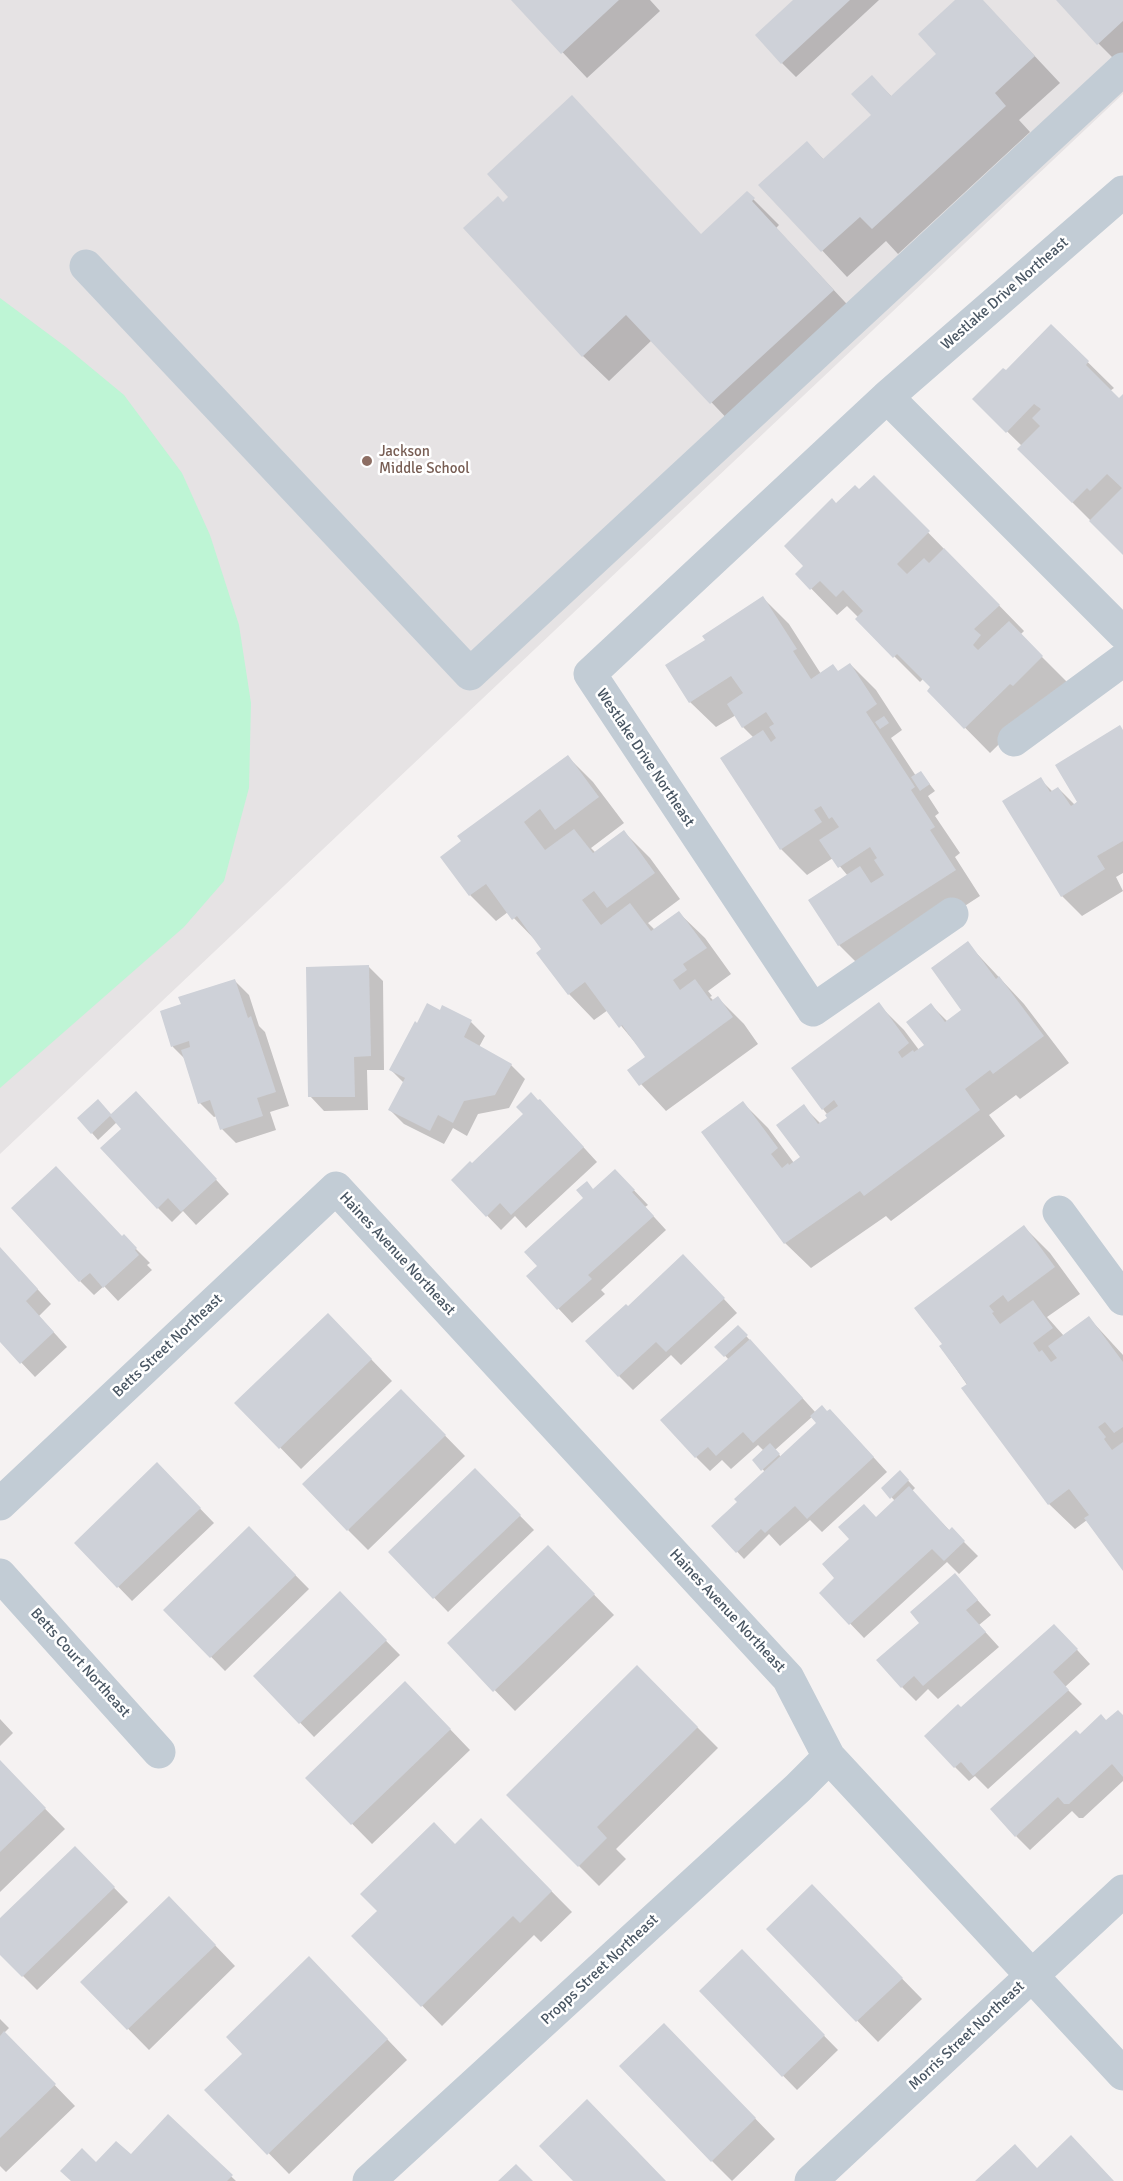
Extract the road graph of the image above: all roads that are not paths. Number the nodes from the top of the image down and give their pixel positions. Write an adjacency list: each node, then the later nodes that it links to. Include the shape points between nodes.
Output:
1 (1123, 69): 3 (street, via 470,674)
2 (1123, 192): 4 (street, Westlake Drive Northeast)
3 (86, 266)
4 (887, 397): 5 (street); 8 (street, Westlake Drive Northeast, via 590,674 813,1010)
5 (1123, 633)
6 (1123, 660): 7 (street)
7 (1014, 740)
8 (952, 914)
9 (336, 1188): 12 (street, Betts Street Northeast); 15 (street, Haines Avenue Northeast, via 788,1678)
10 (1059, 1212): 11 (street)
11 (1123, 1299)
12 (0, 1504)
13 (0, 1575): 14 (street, Betts Court Northeast)
14 (159, 1752)
15 (829, 1757): 17 (street, Haines Avenue Northeast); 19 (street, Propps Street Northeast)
16 (1123, 1891): 17 (street, Morris Street Northeast)
17 (1032, 1975): 18 (street, Haines Avenue Northeast); 20 (street, Morris Street Northeast)
18 (1123, 2074)
19 (369, 2181)
20 (811, 2181)

